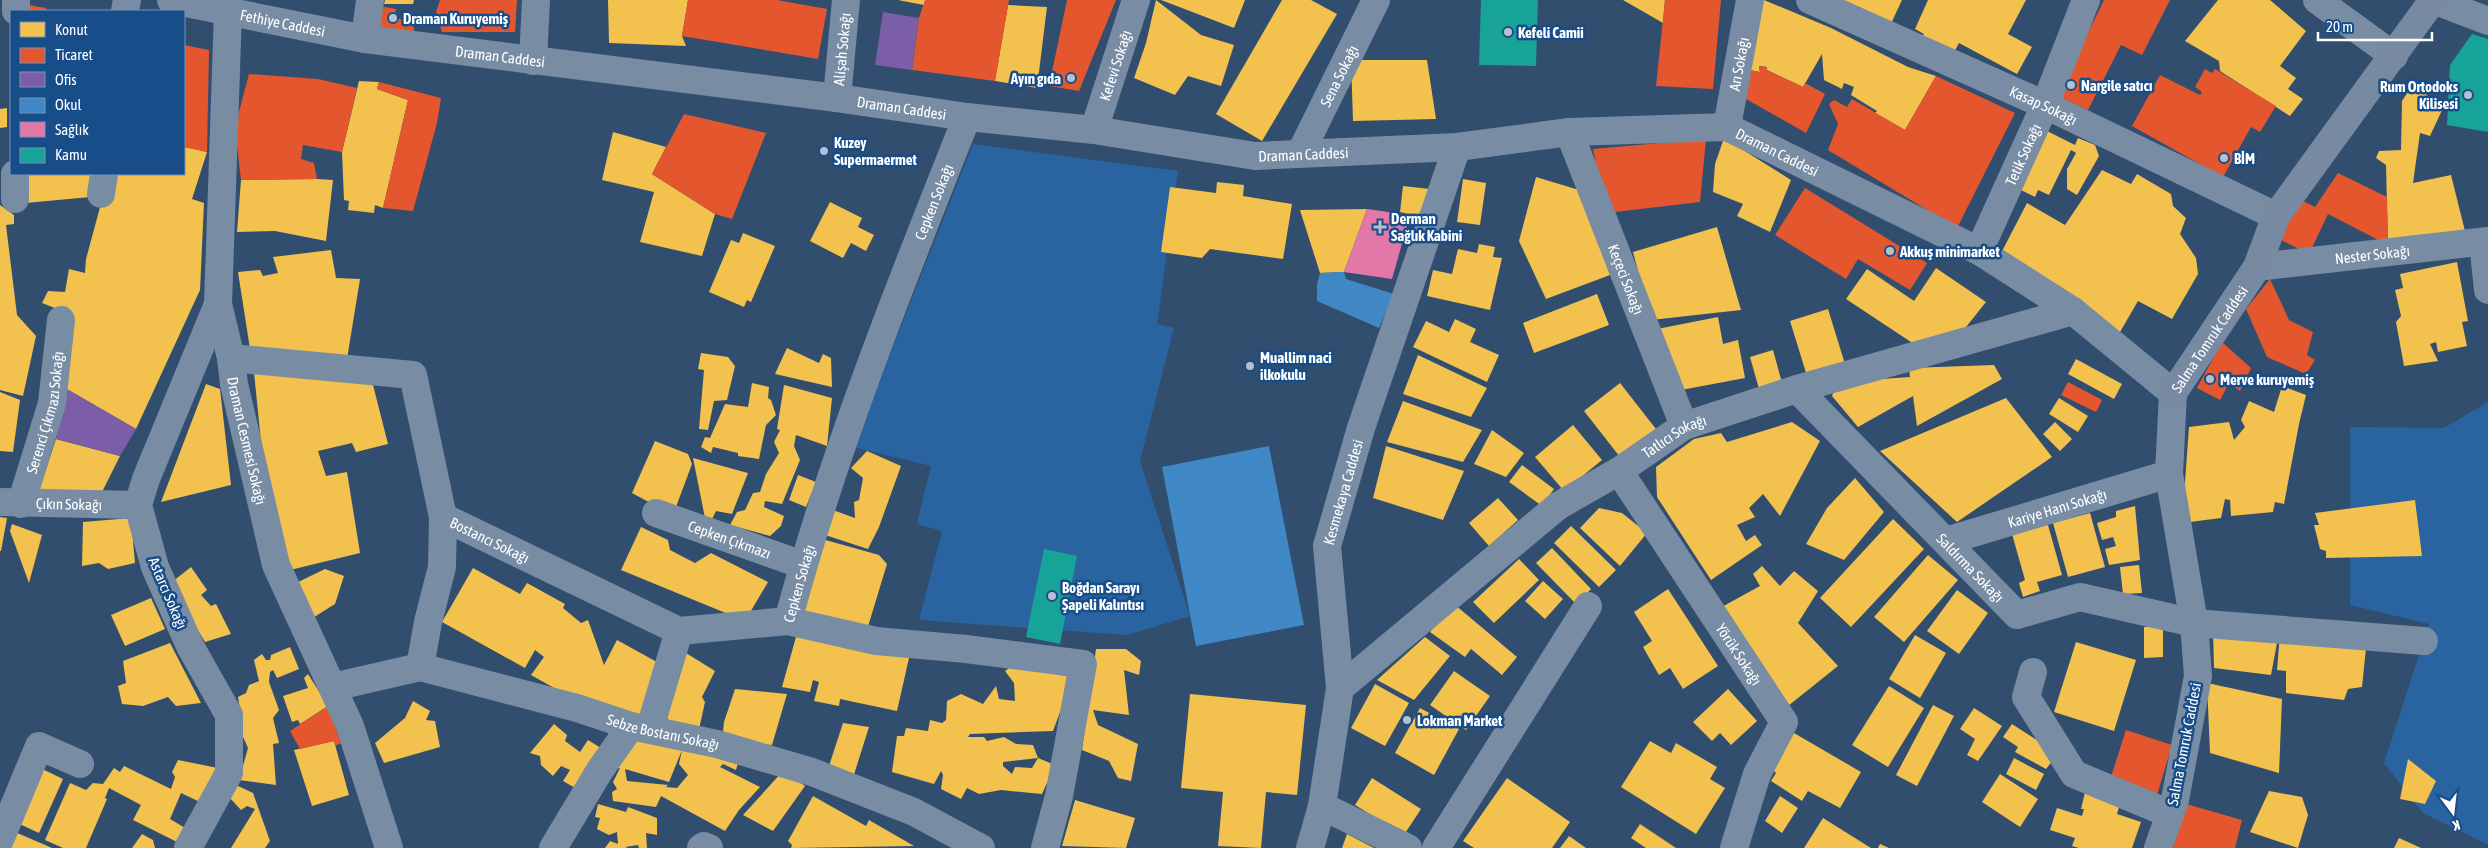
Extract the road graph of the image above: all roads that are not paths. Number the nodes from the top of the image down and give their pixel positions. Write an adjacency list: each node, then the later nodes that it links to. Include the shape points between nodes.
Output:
1 (171, 0): 12 (street, Fethiye Caddesi)
2 (370, 0): 14 (street)
3 (536, 0): 16 (street)
4 (846, 0): 17 (street, Alişah Sokağı)
5 (1136, 0): 21 (street, Kefevi Sokağı)
6 (1376, 0): 24 (street, Sena Sokağı)
7 (1750, 0): 20 (street, Arı Sokağı)
8 (1810, 0): 18 (street, Kasap Sokağı)
9 (2086, 0): 18 (street, Tetik Sokağı)
10 (2317, 0): 15 (street)
11 (2433, 0): 13 (street); 15 (main road, Salma Tomruk Caddesi)
12 (228, 12): 14 (street, Fethiye Caddesi); 30 (street, Draman Cesmesi Sokağı)
13 (2488, 21)
14 (365, 39): 16 (street, Draman Caddesi)
15 (2394, 56): 25 (main road, Salma Tomruk Caddesi)
16 (533, 61): 17 (street, Draman Caddesi)
17 (837, 98): 19 (street, Draman Caddesi)
18 (2045, 105): 25 (street, Kasap Sokağı); 27 (street, Tetik Sokağı)
19 (967, 117): 21 (street, Draman Caddesi); 44 (street, Cepken Sokağı, via 882,329)
20 (1726, 127): 22 (street, Draman Caddesi); 27 (street, Draman Caddesi)
21 (1094, 130): 24 (street, Draman Caddesi, via 1254,156)
22 (1569, 132): 23 (street, Draman Caddesi); 36 (street, Keçeci Sokağı)
23 (1457, 147): 24 (street, Draman Caddesi); 53 (street, Kesmekaya Caddesi, via 1361,428 1327,546)
24 (1301, 152)
25 (2276, 216): 28 (main road, Salma Tomruk Caddesi)
26 (2486, 241): 28 (street, Nester Sokağı); 29 (street)
27 (1979, 251): 31 (street, Draman Caddesi)
28 (2257, 267): 35 (main road, Salma Tomruk Caddesi)
29 (2488, 290)
30 (218, 304): 33 (street, Draman Cesmesi Sokağı); 40 (street)
31 (2073, 311): 34 (street, Tatlıcı Sokağı); 35 (street, Draman Caddesi)
32 (62, 320): 39 (street, Serenci Çıkmazı Sokağı, via 52,403)
33 (231, 358): 42 (street, Bostancı Sokağı, via 412,375); 52 (street, Draman Cesmesi Sokağı, via 234,384 276,565)
34 (1797, 389): 36 (street, Tatlıcı Sokağı); 43 (street, Saldırma Sokağı)
35 (2173, 393): 38 (street, Salma Tomruk Caddesi)
36 (1684, 426): 37 (street, Tatlıcı Sokağı)
37 (1619, 471): 53 (street, Tatlıcı Sokağı, via 1558,506); 69 (street, Yörük Sokağı, via 1784,722 1757,774)
38 (2169, 474): 43 (street, Kariye Hanı Sokağı); 47 (street, Salma Tomruk Caddesi)
39 (11, 503): 40 (street, Çıkın Sokağı)
40 (138, 505): 59 (street, Astarcı Sokağı, via 154,568 190,646 228,715 229,773)
41 (656, 513): 44 (street, Cepken Çıkmazı)
42 (443, 517): 48 (street, Bostancı Sokağı); 50 (street, via 442,567)
43 (1946, 541): 47 (street, Saldırma Sokağı, via 2017,615 2080,598)
44 (803, 565): 46 (street, Cepken Sokağı)
45 (1588, 606): 68 (street)
46 (788, 621): 48 (street); 65 (street, Cepken Sokağı, via 876,641 1083,664 1059,796)
47 (2194, 623): 49 (street); 57 (street, Salma Tomruk Caddesi, via 2198,676)
48 (679, 631): 54 (street)
49 (2424, 641)
50 (420, 667): 52 (street, Sebze Bostanı Sokağı); 54 (street, Sebze Bostanı Sokağı)
51 (2033, 672): 57 (street, via 2026,697 2074,774)
52 (333, 687): 60 (street, Draman Cesmesi Sokağı, via 350,726)
53 (1340, 688): 56 (street, Kesmekaya Caddesi)
54 (640, 727): 61 (street, via 600,770); 64 (street, Sebze Bostanı Sokağı, via 717,744 812,772 914,812)
55 (80, 764): 58 (street, via 39,746)
56 (1322, 806): 66 (street, Kesmekaya Caddesi); 67 (street)
57 (2170, 814): 70 (street, Salma Tomruk Caddesi)
58 (0, 840)
59 (188, 848)
60 (389, 848)
61 (553, 848)
62 (701, 848): 63 (street)
63 (709, 848)
64 (981, 848)
65 (1044, 848)
66 (1310, 848)
67 (1408, 848)
68 (1436, 848)
69 (1734, 848)
70 (2158, 848)

